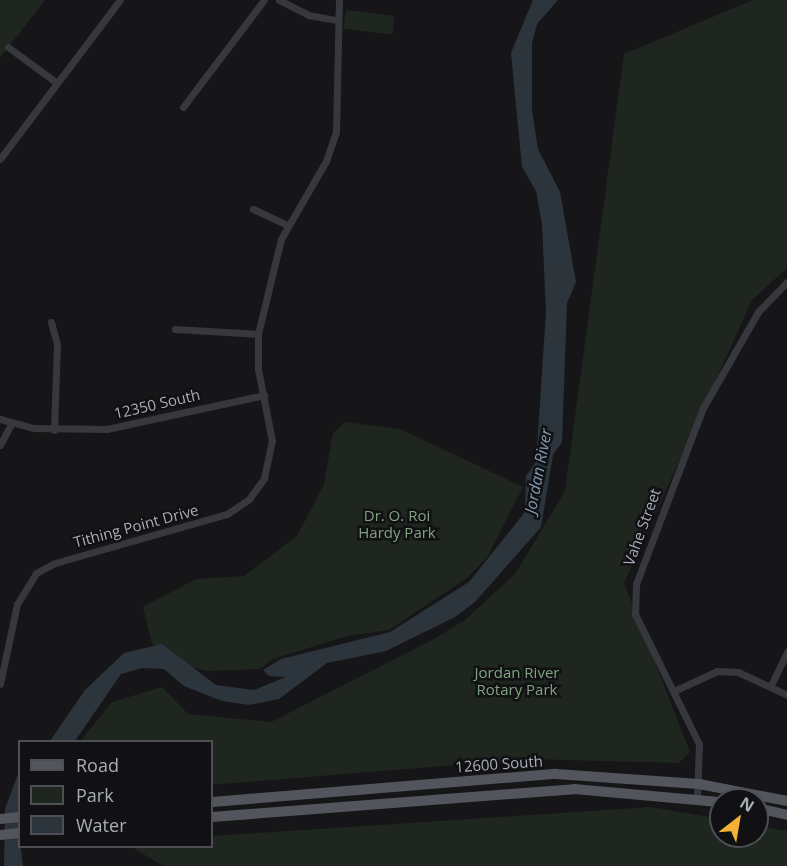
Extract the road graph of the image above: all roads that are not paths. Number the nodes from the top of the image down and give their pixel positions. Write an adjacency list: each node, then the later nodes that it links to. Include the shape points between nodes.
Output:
1 (120, 0): 7 (street)
2 (264, 0): 8 (street)
3 (279, 0): 5 (street, via 308,15)
4 (339, 0): 5 (street)
5 (336, 20): 11 (street, via 336,132 326,161)
6 (8, 47): 7 (street)
7 (57, 83): 9 (street)
8 (183, 107)
9 (0, 159)
10 (253, 209): 11 (street)
11 (288, 225): 15 (street)
12 (787, 282): 24 (street, Vahe Street, via 758,312 703,408 636,585 635,614)
13 (51, 322): 19 (street, via 57,344)
14 (175, 329): 15 (street)
15 (258, 334): 16 (street, Tithing Point Drive)
16 (264, 395): 19 (street, 12350 South, via 107,429); 22 (street, Tithing Point Drive, via 270,460 249,500 219,518 55,563 36,573 19,597)
17 (0, 419): 18 (street, 12350 South)
18 (11, 424): 19 (street, 12350 South); 20 (street)
19 (54, 430)
20 (0, 445)
21 (787, 652): 23 (street)
22 (0, 684)
23 (771, 685): 24 (street, via 738,672 717,671); 25 (street)
24 (674, 691): 26 (street, Vahe Street, via 701,753)
25 (787, 695)
26 (699, 784): 27 (street, Vahe Street); 29 (main road, 12600 South); 30 (main road, 12600 South, via 556,774)
27 (697, 798): 28 (main road, 12600 South); 33 (main road, 12600 South, via 539,790)
28 (709, 800)
29 (787, 801)
30 (213, 802)
31 (769, 811): 32 (main road)
32 (787, 815)
33 (213, 817)
34 (18, 818): 35 (main road)
35 (0, 819)
36 (18, 833): 37 (main road)
37 (0, 835)

